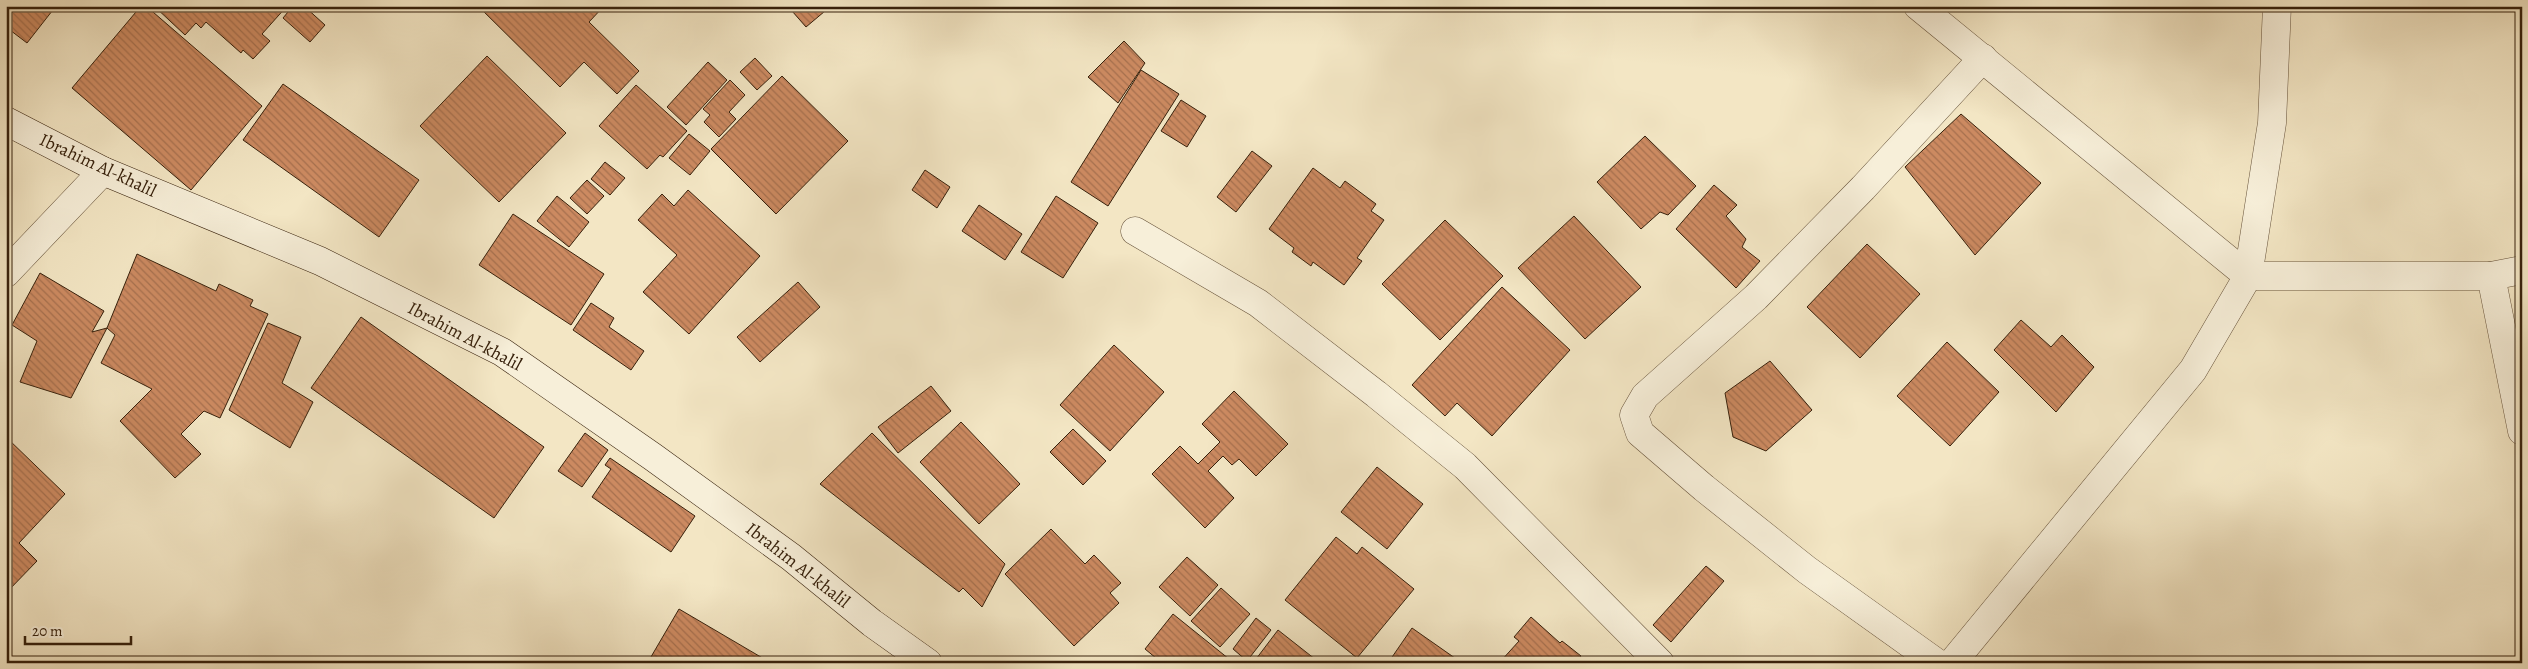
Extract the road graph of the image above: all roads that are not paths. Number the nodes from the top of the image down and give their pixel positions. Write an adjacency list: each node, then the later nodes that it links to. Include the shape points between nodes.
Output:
1 (1918, 6): 3 (street)
2 (2277, 6): 9 (street, via 2272,123)
3 (1983, 58): 9 (street); 14 (street, via 1863,188 1756,297 1645,396 1634,415 1640,432 1704,488 1807,570)
4 (6, 121): 5 (street, Ibrahim Al-khalil)
5 (103, 171): 8 (street); 12 (street, Ibrahim Al-khalil, via 320,262 502,352 654,456 784,551 872,623)
6 (1135, 231): 13 (street, via 1258,303 1465,466)
7 (2522, 270): 10 (street)
8 (6, 273)
9 (2248, 276): 10 (street); 15 (street, via 2193,370)
10 (2491, 276): 11 (street)
11 (2522, 431)
12 (928, 663)
13 (1660, 663)
14 (1937, 663)
15 (1952, 663)

